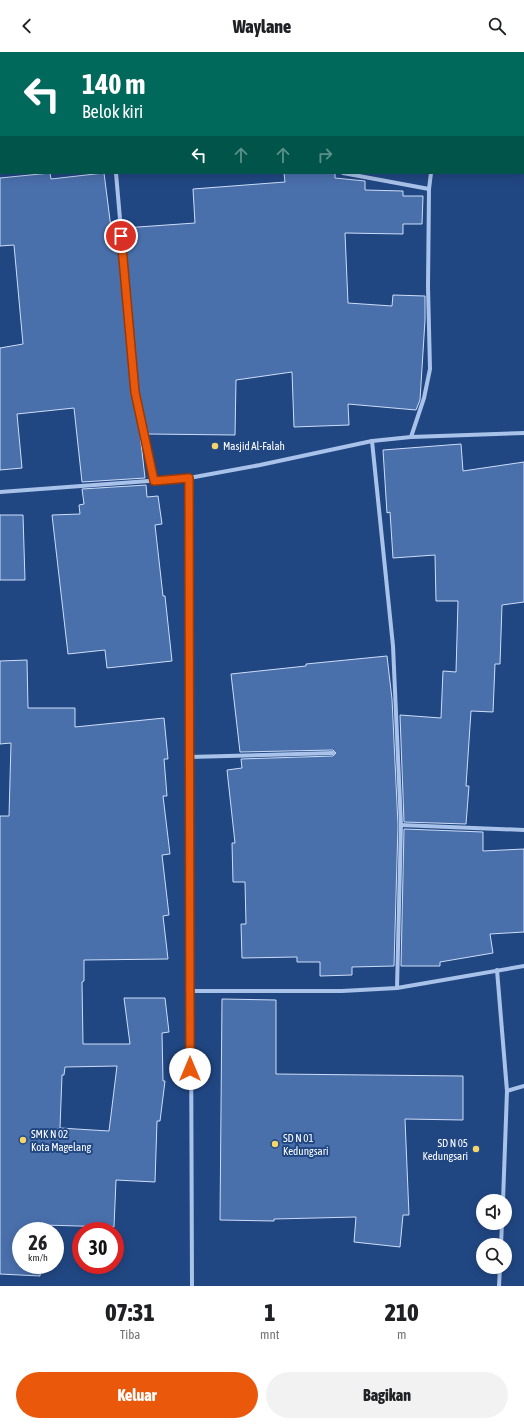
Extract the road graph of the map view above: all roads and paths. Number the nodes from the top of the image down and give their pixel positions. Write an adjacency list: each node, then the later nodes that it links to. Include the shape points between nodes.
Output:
1 (116, 174): 9 (street, via 135,392)
2 (348, 174): 4 (street)
3 (431, 174): 4 (street)
4 (429, 190): 6 (street, via 430,369 424,398)
5 (524, 433): 6 (street)
6 (411, 437): 7 (street)
7 (372, 441): 8 (street); 13 (street, via 393,646)
8 (189, 478): 9 (street); 12 (street)
9 (154, 481): 10 (street)
10 (0, 492)
11 (333, 753): 12 (street)
12 (189, 757): 18 (street)
13 (401, 825): 14 (street); 17 (street)
14 (524, 830)
15 (524, 966): 16 (street)
16 (497, 970): 17 (street); 20 (street)
17 (398, 988): 18 (street, via 342,992)
18 (189, 991): 23 (street)
19 (524, 1086): 20 (street)
20 (507, 1090): 21 (street)
21 (503, 1194)
22 (500, 1274): 24 (street)
23 (192, 1286)
24 (499, 1286)

